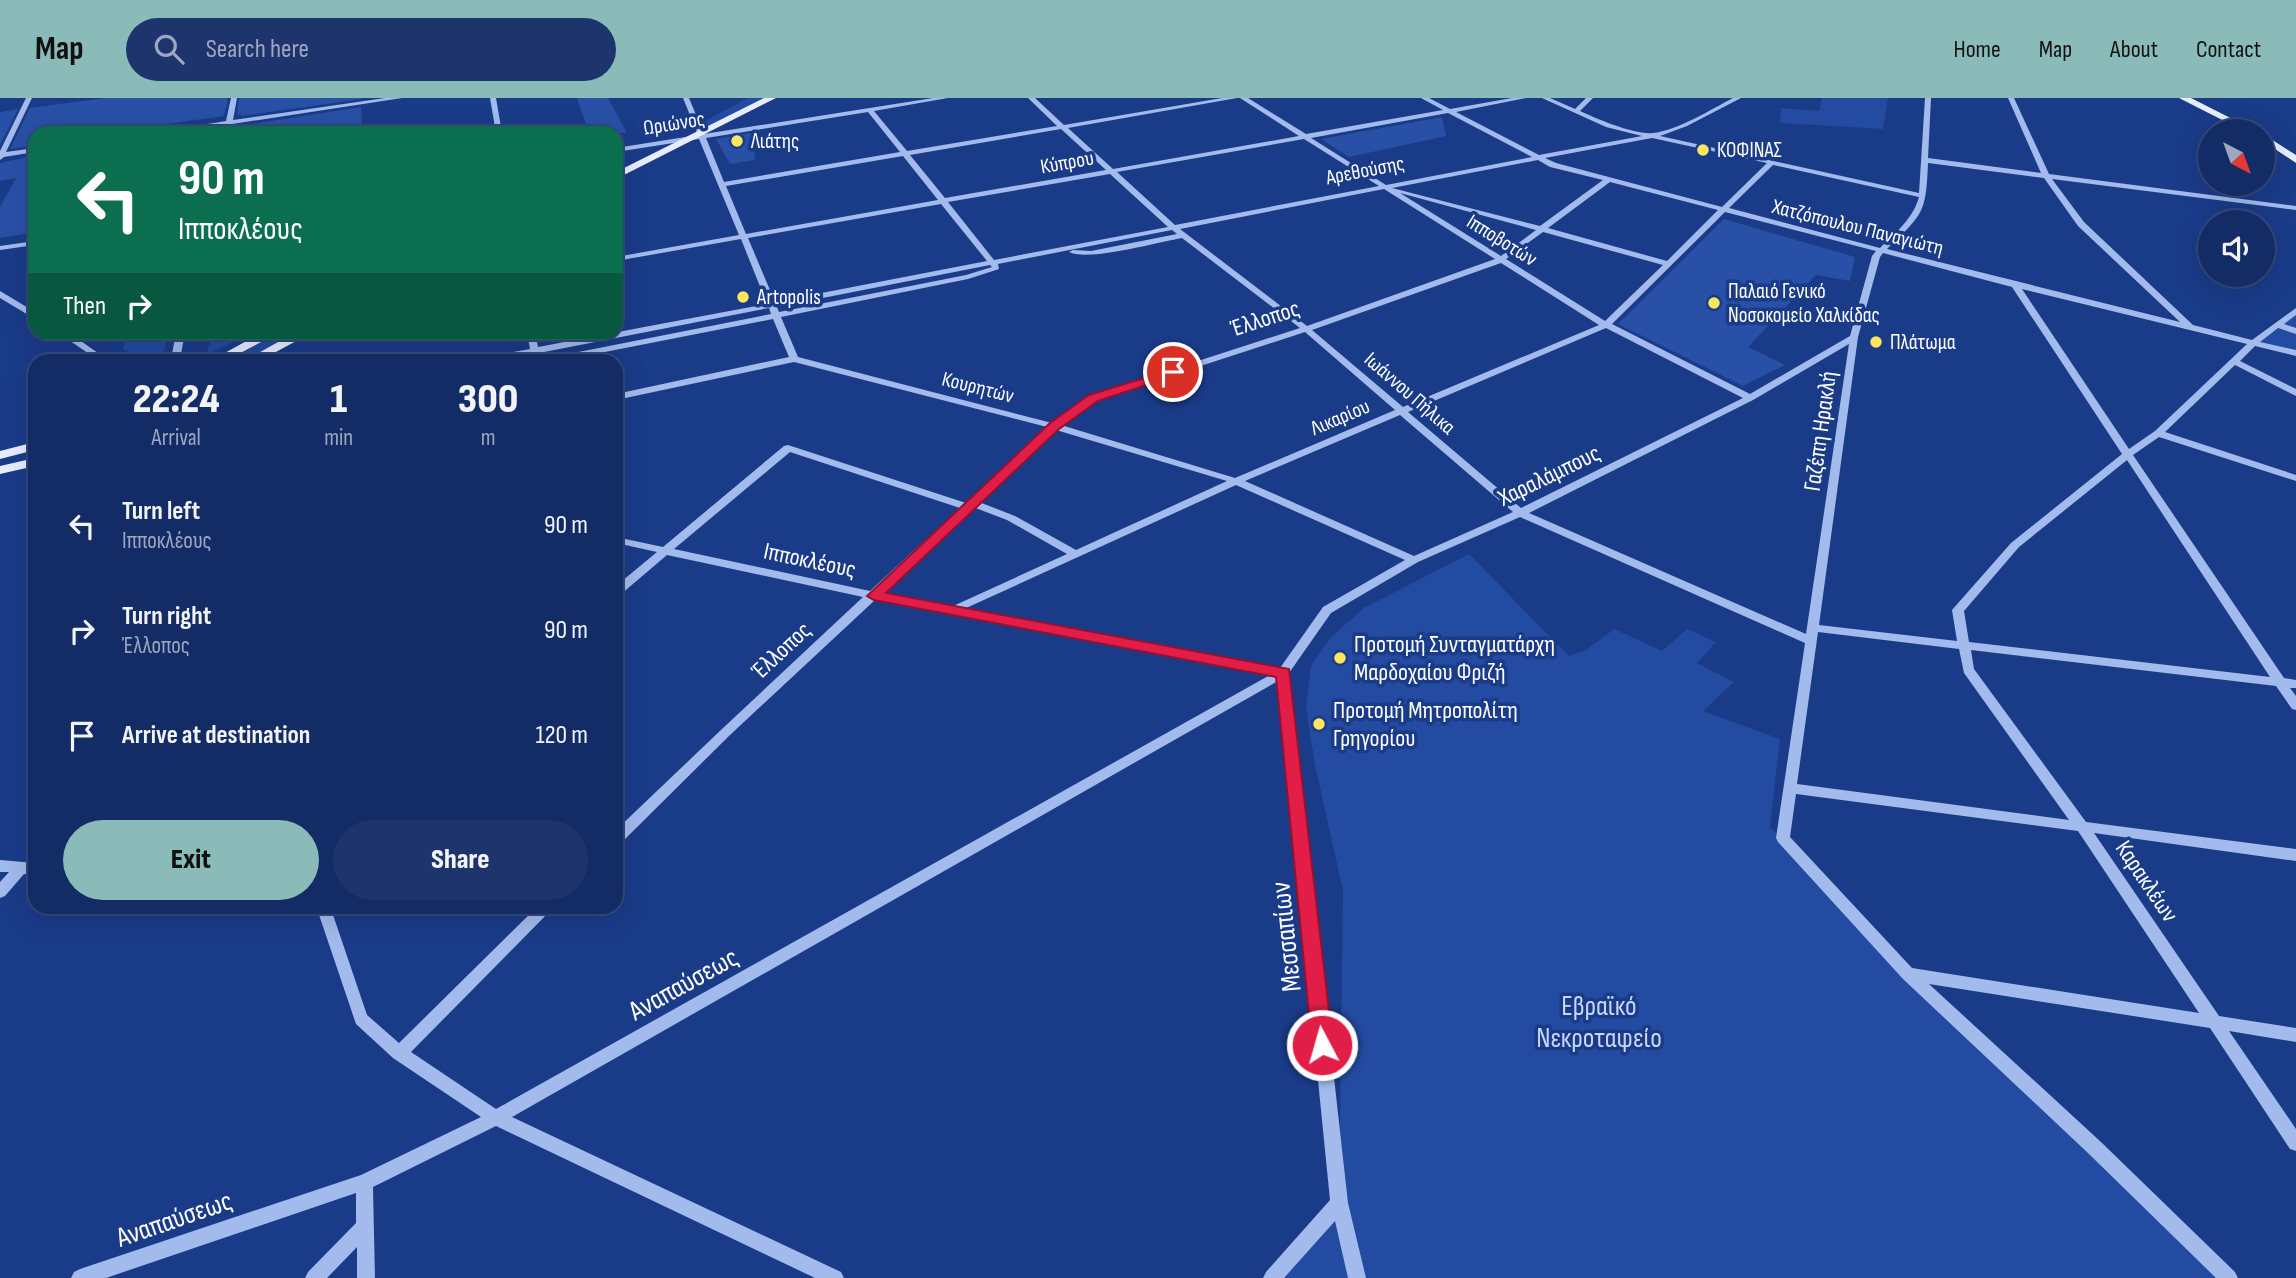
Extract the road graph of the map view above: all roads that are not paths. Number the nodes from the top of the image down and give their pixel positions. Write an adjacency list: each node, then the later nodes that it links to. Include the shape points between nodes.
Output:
1 (29, 98): 38 (street)
2 (234, 98): 24 (street)
3 (399, 98): 24 (street)
4 (493, 98): 27 (street)
5 (686, 98): 29 (street)
6 (748, 98): 29 (main road)
7 (771, 98): 29 (main road)
8 (945, 98): 20 (street, Ωριώνος)
9 (1031, 98): 28 (street, Ιωάννου Πήλικα)
10 (1234, 98): 28 (street)
11 (1243, 98): 32 (street, Ιπποβοτών)
12 (1424, 98): 22 (street, Χατζόπουλου Παναγιώτη)
13 (1523, 98): 22 (street, Κύπρου)
14 (1545, 98): 21 (street)
15 (1590, 98): 21 (street)
16 (1738, 98): 30 (street, Αρεθούσης)
17 (1928, 98): 41 (street)
18 (2011, 98): 46 (street)
19 (2185, 98): 23 (main road)
20 (870, 110): 29 (street, Ωριώνος); 37 (street)
21 (1576, 111): 30 (street, via 1608,126)
22 (1451, 112): 32 (street, Κύπρου); 39 (street, Χατζόπουλου Παναγιώτη)
23 (2227, 119)
24 (229, 123): 25 (street); 26 (street)
25 (207, 126)
26 (228, 126)
27 (498, 126)
28 (1062, 127): 37 (street); 45 (street, Ιωάννου Πήλικα)
29 (700, 131): 31 (main road); 33 (main road); 48 (street)
30 (1655, 135): 39 (street, Αρεθούσης); 43 (street)
31 (689, 138): 33 (street, Ωριώνος); 44 (main road)
32 (1306, 138): 45 (street, Κύπρου); 49 (street, Ιπποβοτών)
33 (653, 144): 35 (street, Ωριώνος); 40 (main road)
34 (2275, 145): 42 (main road)
35 (623, 149)
36 (28, 151): 38 (street)
37 (905, 153): 48 (street); 51 (street)
38 (0, 156)
39 (1537, 158): 47 (street, Χατζόπουλου Παναγιώτη); 49 (street, Αρεθούσης)
40 (623, 159)
41 (1925, 160): 46 (street); 50 (street)
42 (2296, 160)
43 (1772, 162): 50 (street); 53 (street, Λικαρίου)
44 (623, 172)
45 (1112, 172): 51 (street, Κύπρου); 54 (street, Ιωάννου Πήλικα)
46 (2045, 174): 52 (street); 74 (street, via 2081,223)
47 (1608, 180): 53 (street, Χατζόπουλου Παναγιώτη); 55 (street, Έλλοπος)
48 (723, 184): 57 (street)
49 (1385, 187): 54 (street, Αρεθούσης); 55 (street); 62 (street, Ιπποβοτών)
50 (1923, 196): 60 (street, via 1913,219)
51 (944, 201): 57 (street, Κύπρου); 63 (street)
52 (2296, 208)
53 (1723, 211): 60 (street, Χατζόπουλου Παναγιώτη); 64 (street, Λικαρίου)
54 (1174, 228): 56 (street, Ιωάννου Πήλικα); 63 (street, Αρεθούσης)
55 (1543, 228): 62 (street, Έλλοπος); 64 (street)
56 (1183, 235): 63 (street); 73 (street, Ιωάννου Πήλικα)
57 (744, 236): 61 (street, Κύπρου); 67 (street)
58 (28, 244): 59 (street)
59 (0, 248)
60 (1879, 251): 65 (street, Χατζόπουλου Παναγιώτη); 77 (street, Γαζέπη Ηρακλή)
61 (623, 258)
62 (1500, 260): 71 (street, Ιπποβοτών); 73 (street, Έλλοπος)
63 (994, 264): 67 (street, Αρεθούσης); 70 (street, Αρεθούσης, via 968,278)
64 (1670, 264): 71 (street, Λικαρίου)
65 (2015, 285): 74 (street, Χατζόπουλου Παναγιώτη); 98 (street)
66 (0, 294): 68 (street)
67 (774, 305): 70 (street); 76 (street, Αρεθούσης)
68 (28, 312)
69 (2294, 315): 72 (street)
70 (778, 316): 88 (street, Αρεθούσης); 89 (street)
71 (1606, 325): 93 (street, Ιπποβοτών); 94 (street, Λικαρίου)
72 (2277, 325): 75 (street); 82 (street)
73 (1306, 329): 94 (street, Ιωάννου Πήλικα); 95 (street, Έλλοπος, via 1093,398)
74 (2192, 329): 82 (street, Χατζόπουλου Παναγιώτη)
75 (2296, 331)
76 (623, 337)
77 (1854, 337): 93 (street, Χαραλάμπους); 113 (street, Γαζέπη Ηρακλή)
78 (73, 340): 84 (street)
79 (258, 340): 85 (main road)
80 (291, 340): 86 (main road)
81 (610, 340): 87 (street, Αρεθούσης)
82 (2253, 343): 83 (street, Χατζόπουλου Παναγιώτη); 90 (street)
83 (2296, 353)
84 (94, 354)
85 (230, 354)
86 (264, 354)
87 (544, 354)
88 (584, 354)
89 (794, 359): 92 (street); 95 (street, Κουρητών)
90 (2235, 362): 91 (street); 96 (street)
91 (2296, 393)
92 (623, 396)
93 (1750, 398): 105 (street, Χαραλάμπους)
94 (1402, 412): 103 (street, Λικαρίου); 105 (street, Ιωάννου Πήλικα)
95 (1055, 426): 103 (street, Κουρητών); 104 (street, Έλλοπος)
96 (2158, 433): 98 (street); 102 (street)
97 (28, 448): 99 (main road)
98 (2128, 454): 115 (street, via 2000,558 1958,610); 117 (street)
99 (0, 455)
100 (28, 464): 101 (main road)
101 (6, 469)
102 (2296, 478)
103 (1236, 481): 108 (street, Λικαρίου); 109 (street, Κουρητών)
104 (970, 505): 107 (street, via 788,448); 108 (street, via 1011,517); 111 (street, Έλλοπος)
105 (1520, 513): 109 (street, Χαραλάμπους); 114 (street, Ιωάννου Πήλικα)
106 (623, 542): 107 (street, Ιπποκλέους)
107 (667, 551): 110 (street); 111 (street, Ιπποκλέους)
108 (1076, 554): 112 (street, Λικαρίου)
109 (1415, 560): 116 (street, Χαραλάμπους, via 1327,610)
110 (623, 586)
111 (874, 596): 112 (street, Ιπποκλέους); 122 (street, Έλλοπος)
112 (955, 609): 116 (street, Ιπποκλέους)
113 (1814, 628): 114 (street, Γαζέπη Ηρακλή); 115 (street)
114 (1812, 641): 120 (street, Γαζέπη Ηρακλή)
115 (1962, 646): 117 (street); 121 (street, Καρακλέων, via 1968,670)
116 (1283, 673): 133 (street, Αναπαύσεως); 136 (street, Μεσσαπίων)
117 (2280, 682): 118 (street); 119 (street)
118 (2296, 684)
119 (2296, 706)
120 (1792, 788): 121 (street); 129 (street, Γαζέπη Ηρακλή, via 1783,838)
121 (2082, 827): 123 (street); 130 (street, Καρακλέων)
122 (623, 832)
123 (2296, 855)
124 (0, 866): 125 (street)
125 (28, 868): 126 (street)
126 (0, 892)
127 (326, 914): 132 (street, via 361,1019)
128 (540, 914): 132 (street)
129 (1908, 974): 130 (street); 144 (street)
130 (2216, 1022): 131 (street); 134 (street, Καρακλέων)
131 (2296, 1035)
132 (399, 1053): 133 (street)
133 (496, 1118): 135 (street, Αναπαύσεως); 141 (street)
134 (2296, 1143)
135 (364, 1182): 137 (street); 138 (street, Αναπαύσεως)
136 (1339, 1203): 142 (street); 143 (street, Μεσσαπίων)
137 (365, 1226): 139 (street); 140 (street)
138 (80, 1278)
139 (314, 1278)
140 (366, 1278)
141 (835, 1278)
142 (1272, 1278)
143 (1357, 1278)
144 (2229, 1278)

